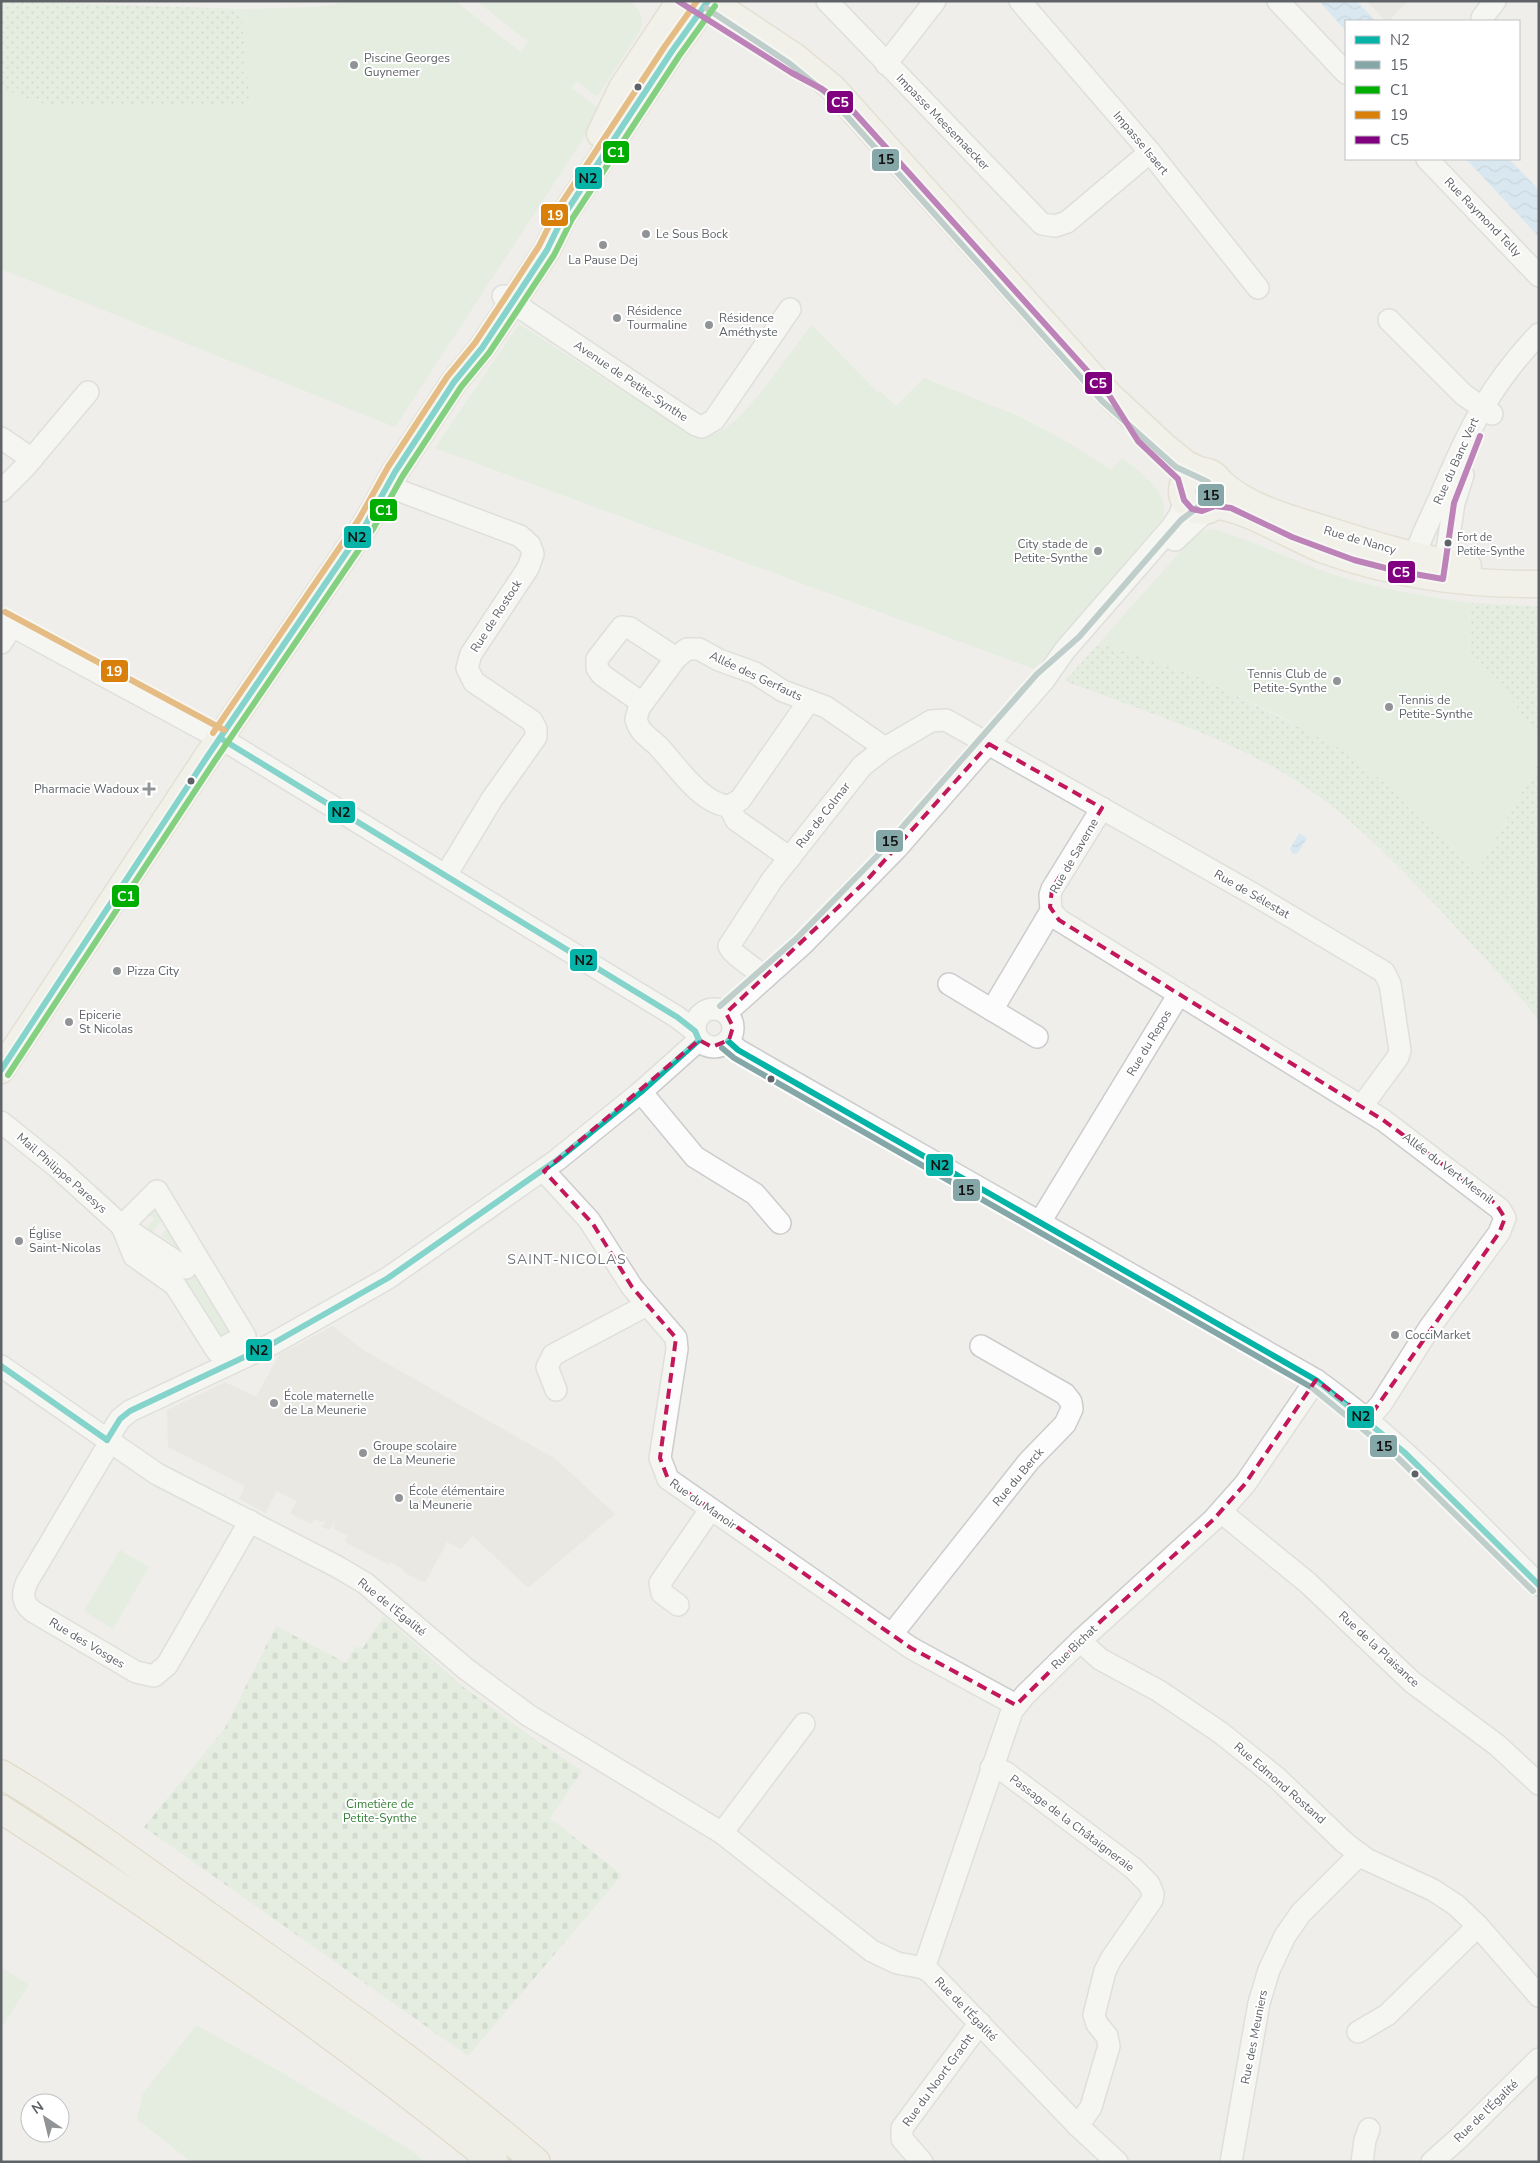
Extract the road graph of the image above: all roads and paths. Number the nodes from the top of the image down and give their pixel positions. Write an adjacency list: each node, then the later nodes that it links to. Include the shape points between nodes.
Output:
1 (731, 1): 11 (street, via 810,54)
2 (827, 1): 9 (street, Impasse Meesemaecker)
3 (935, 1): 9 (street)
4 (1020, 1): 12 (street, Impasse Isaert)
5 (1278, 1): 10 (street)
6 (1495, 1): 8 (street)
7 (693, 4): 11 (main road, Rue de Nancy, via 787,70); 16 (main road, via 622,88 607,122 549,210)
8 (1482, 18)
9 (886, 64): 12 (street, Impasse Meesemaecker, via 1038,221 1051,226 1067,222)
10 (1345, 72)
11 (846, 103): 27 (main road, Rue de Nancy, via 1109,395 1186,464)
12 (1150, 152): 15 (street, Impasse Isaert)
13 (1428, 160): 14 (street, Rue Raymond Telly)
14 (1539, 276)
15 (1258, 288)
16 (508, 300): 17 (street, Avenue de Petite-Synthe, via 702,427 714,420); 25 (main road, via 482,348 454,382)
17 (790, 310)
18 (1389, 320): 22 (street, via 1464,395)
19 (1539, 334): 22 (street, Rue du Banc Vert, via 1510,366)
20 (1539, 352): 22 (street, Rue du Banc Vert)
21 (88, 392): 24 (street)
22 (1486, 411): 28 (street, Rue du Banc Vert, via 1460,450); 30 (street, Rue du Banc Vert, via 1457,494)
23 (1, 438): 24 (street)
24 (32, 459): 26 (street)
25 (387, 486): 36 (main road, via 352,545); 42 (street, Rue de Rostock, via 520,536 534,554 470,654 467,668 474,682 532,721 536,737 492,799)
26 (1, 490)
27 (1201, 493): 28 (main road, Rue de Nancy, via 1236,495 1272,512 1371,544); 37 (street, via 1071,643)
28 (1412, 565): 30 (main road, Rue de Nancy)
29 (1539, 569): 30 (main road, Rue de Nancy)
30 (1444, 571): 31 (main road, Rue de Nancy, via 1484,583)
31 (1539, 584)
32 (5, 630): 36 (street)
33 (676, 658): 34 (street, Allée des Gerfauts, via 687,649 699,649); 35 (street); 35 (street, via 630,628 622,627 615,633 597,659 597,668)
34 (810, 701): 38 (street, Allée des Gerfauts, via 826,707); 39 (street, Allée des Gerfauts, via 740,800)
35 (642, 703): 39 (street, via 636,718 642,733 684,779 715,801)
36 (220, 738): 42 (street); 52 (main road)
37 (989, 744): 38 (street, Rue de Colmar, via 942,719 931,721); 40 (street, Rue de Sélestat); 44 (street, via 878,868)
38 (885, 748): 41 (street, Rue de Colmar, via 862,766)
39 (729, 806): 41 (street, via 736,820)
40 (1102, 808): 43 (street, Rue de Saverne, via 1052,889); 54 (street, Rue de Sélestat, via 1384,972 1390,984 1400,1050)
41 (790, 858): 44 (street, Rue de Colmar, via 730,944 731,952)
42 (446, 875): 49 (street, via 678,1017)
43 (1051, 911): 46 (street, via 1059,920); 47 (street, Rue de Saverne)
44 (765, 978): 48 (street)
45 (949, 984): 47 (street)
46 (1179, 994): 54 (street, Allée du Vert Mesnil); 57 (street, Rue du Repos)
47 (992, 1010): 50 (street)
48 (726, 1013): 49 (street, via 714,1008 704,1012 696,1020); 51 (street, via 734,1029)
49 (697, 1035): 51 (street, via 712,1047); 53 (street)
50 (1037, 1037)
51 (728, 1041): 57 (street)
52 (4, 1060)
53 (641, 1092): 56 (street); 58 (street, via 695,1158 748,1189)
54 (1362, 1106): 67 (street, Allée du Vert Mesnil, via 1496,1204 1505,1218 1499,1233)
55 (1, 1122): 59 (street, Mail Philippe Paresys, via 57,1166)
56 (544, 1171): 61 (street, Rue du Manoir, via 593,1224); 63 (street, via 388,1278 272,1344)
57 (1040, 1222): 65 (street)
58 (780, 1223)
59 (122, 1226): 60 (street, Mail Philippe Paresys, via 134,1256); 60 (street, Mail Philippe Paresys, via 157,1191)
60 (185, 1269): 63 (street, Mail Philippe Paresys, via 217,1351); 63 (street, Mail Philippe Paresys, via 245,1336)
61 (647, 1305): 66 (street, via 549,1359 547,1371); 69 (street, Rue du Manoir, via 669,1328 677,1344 661,1453 662,1469 676,1487)
62 (981, 1346): 74 (street, Rue du Berck, via 1066,1394 1071,1402 1071,1413)
63 (234, 1352): 68 (street, via 128,1413 118,1422)
64 (1, 1366): 68 (street, Rue de l'Égalité)
65 (1316, 1380): 67 (street); 70 (street, Rue Bichat, via 1245,1484)
66 (556, 1390)
67 (1368, 1419): 72 (street)
68 (108, 1441): 71 (street, Rue de l'Égalité, via 166,1479); 71 (street, Rue des Vosges, via 27,1582 23,1596 30,1608 136,1672 154,1676 167,1665)
69 (710, 1510): 73 (street, via 660,1584 662,1593); 74 (street, Rue du Manoir)
70 (1221, 1512): 75 (street, Rue Bichat); 80 (street, Rue de la Plaisance, via 1308,1583 1412,1682 1497,1745)
71 (250, 1521): 82 (street, Rue de l'Égalité, via 364,1583 466,1669 528,1715)
72 (1539, 1585)
73 (678, 1605)
74 (892, 1634): 76 (street, Rue du Manoir, via 930,1659)
75 (1080, 1641): 76 (street, Rue Bichat); 83 (street, Rue Edmond Rostand, via 1100,1659 1160,1691 1221,1733 1276,1777)
76 (1016, 1705): 78 (street, Rue Bichat)
77 (804, 1724): 82 (street)
78 (991, 1768): 85 (street, Rue Bichat); 90 (street, Passage de la Châtaigneraie, via 1005,1772 1119,1857 1144,1878 1153,1894 1148,1907 1111,1959 1103,1979 1094,2015 1107,2036 1109,2046 1091,2107)
79 (1, 1774): 93 (highway, via 103,1840 322,1996 439,2083)
80 (1539, 1784)
81 (1, 1809): 92 (highway, via 268,1990)
82 (722, 1833): 85 (street, Rue de l'Égalité, via 872,1951 897,1963)
83 (1360, 1854): 84 (street, Rue Edmond Rostand, via 1379,1867 1439,1894); 96 (street, Rue des Meuniers, via 1301,1913 1269,1970 1259,2003)
84 (1478, 1926): 86 (street, Rue Edmond Rostand); 88 (street, via 1386,2015)
85 (924, 1968): 87 (street, Rue de l'Égalité)
86 (1539, 1996)
87 (980, 2023): 90 (street, Rue de l'Égalité); 94 (street, Rue du Noort Gracht, via 902,2128 902,2140)
88 (1358, 2032)
89 (1539, 2060): 98 (street, Rue de l'Égalité)
90 (1078, 2126): 95 (street, Rue de l'Égalité)
91 (1370, 2129): 97 (street)
92 (494, 2162)
93 (536, 2162)
94 (922, 2162)
95 (1117, 2162)
96 (1231, 2162)
97 (1362, 2162)
98 (1432, 2162)

